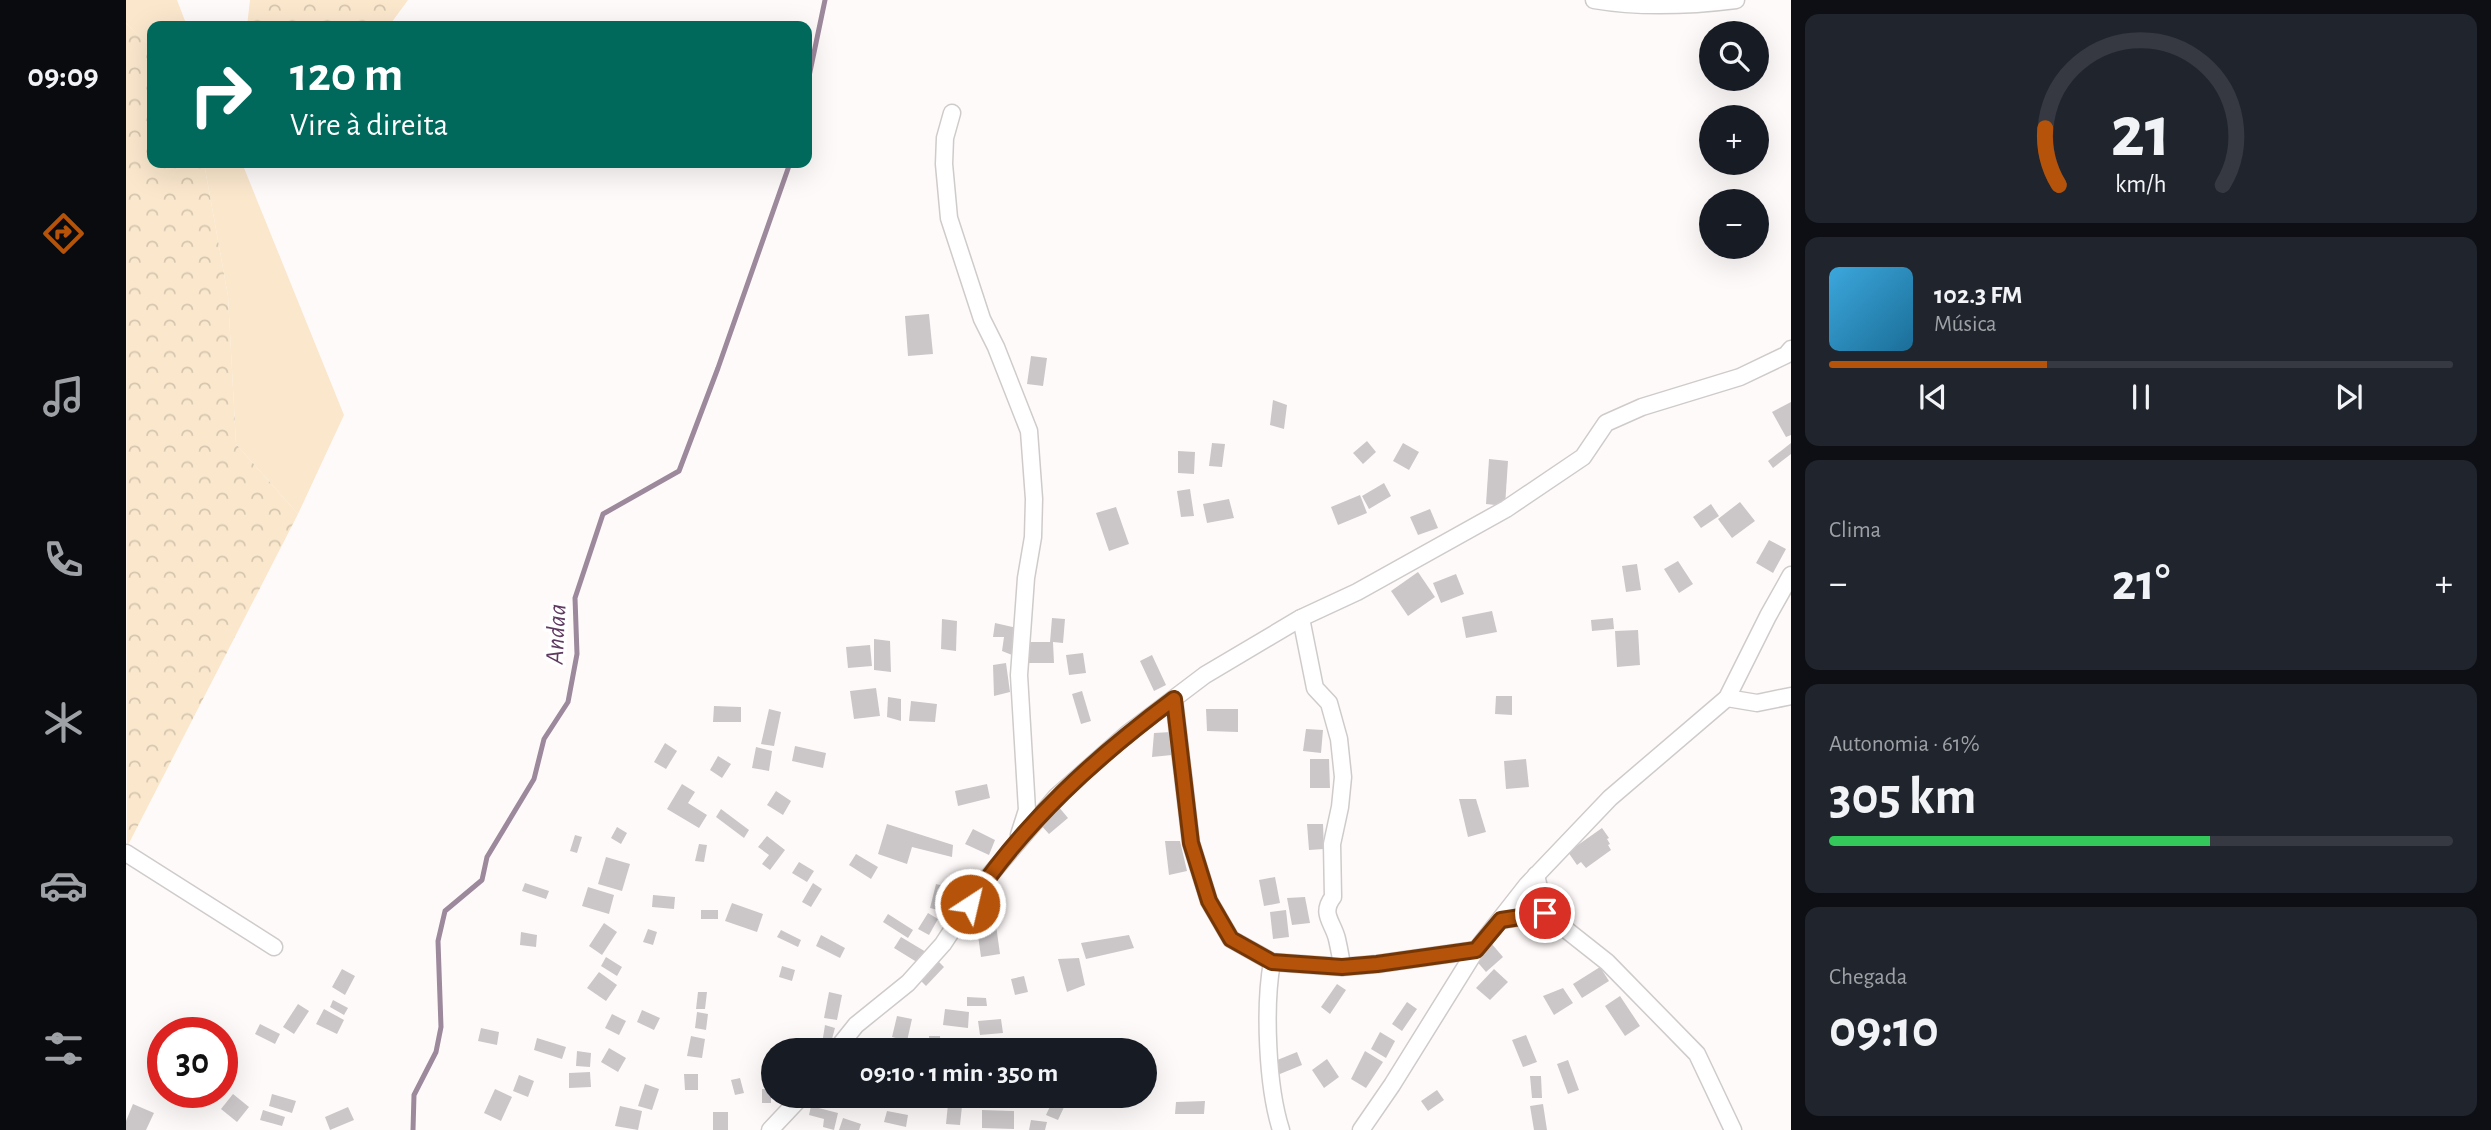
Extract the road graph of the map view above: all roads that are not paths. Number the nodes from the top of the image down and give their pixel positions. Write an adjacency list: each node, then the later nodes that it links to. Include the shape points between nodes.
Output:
1 (1594, 0): 2 (street, via 1628,6)
2 (1736, 0)
3 (952, 113): 10 (street, via 944,164 949,218 982,319 1029,431 1033,537 1019,675 1027,810)
4 (1791, 349): 6 (street, via 1740,377 1606,423 1583,457 1506,509)
5 (1791, 575): 8 (street)
6 (1301, 618): 9 (street, via 1205,675); 18 (street, via 1315,688 1329,703 1339,739 1343,777 1332,844 1333,897 1326,912)
7 (1791, 696): 8 (street, via 1757,703)
8 (1727, 698): 12 (street, via 1610,798)
9 (1174, 699): 10 (street, via 1057,796); 17 (street, via 1191,843 1209,901 1231,939)
10 (1017, 841): 19 (street, via 943,944 908,983)
11 (126, 853): 15 (street)
12 (1536, 875): 13 (street); 14 (street)
13 (1545, 913): 14 (street); 24 (street, via 1607,962 1697,1054)
14 (1501, 920): 16 (street)
15 (274, 947)
16 (1476, 950): 18 (street); 23 (street)
17 (1272, 962): 18 (street); 22 (street, via 1267,989 1271,1082)
18 (1342, 967)
19 (846, 1038)
20 (791, 1108): 21 (street)
21 (771, 1130)
22 (1280, 1130)
23 (1361, 1130)
24 (1733, 1130)

